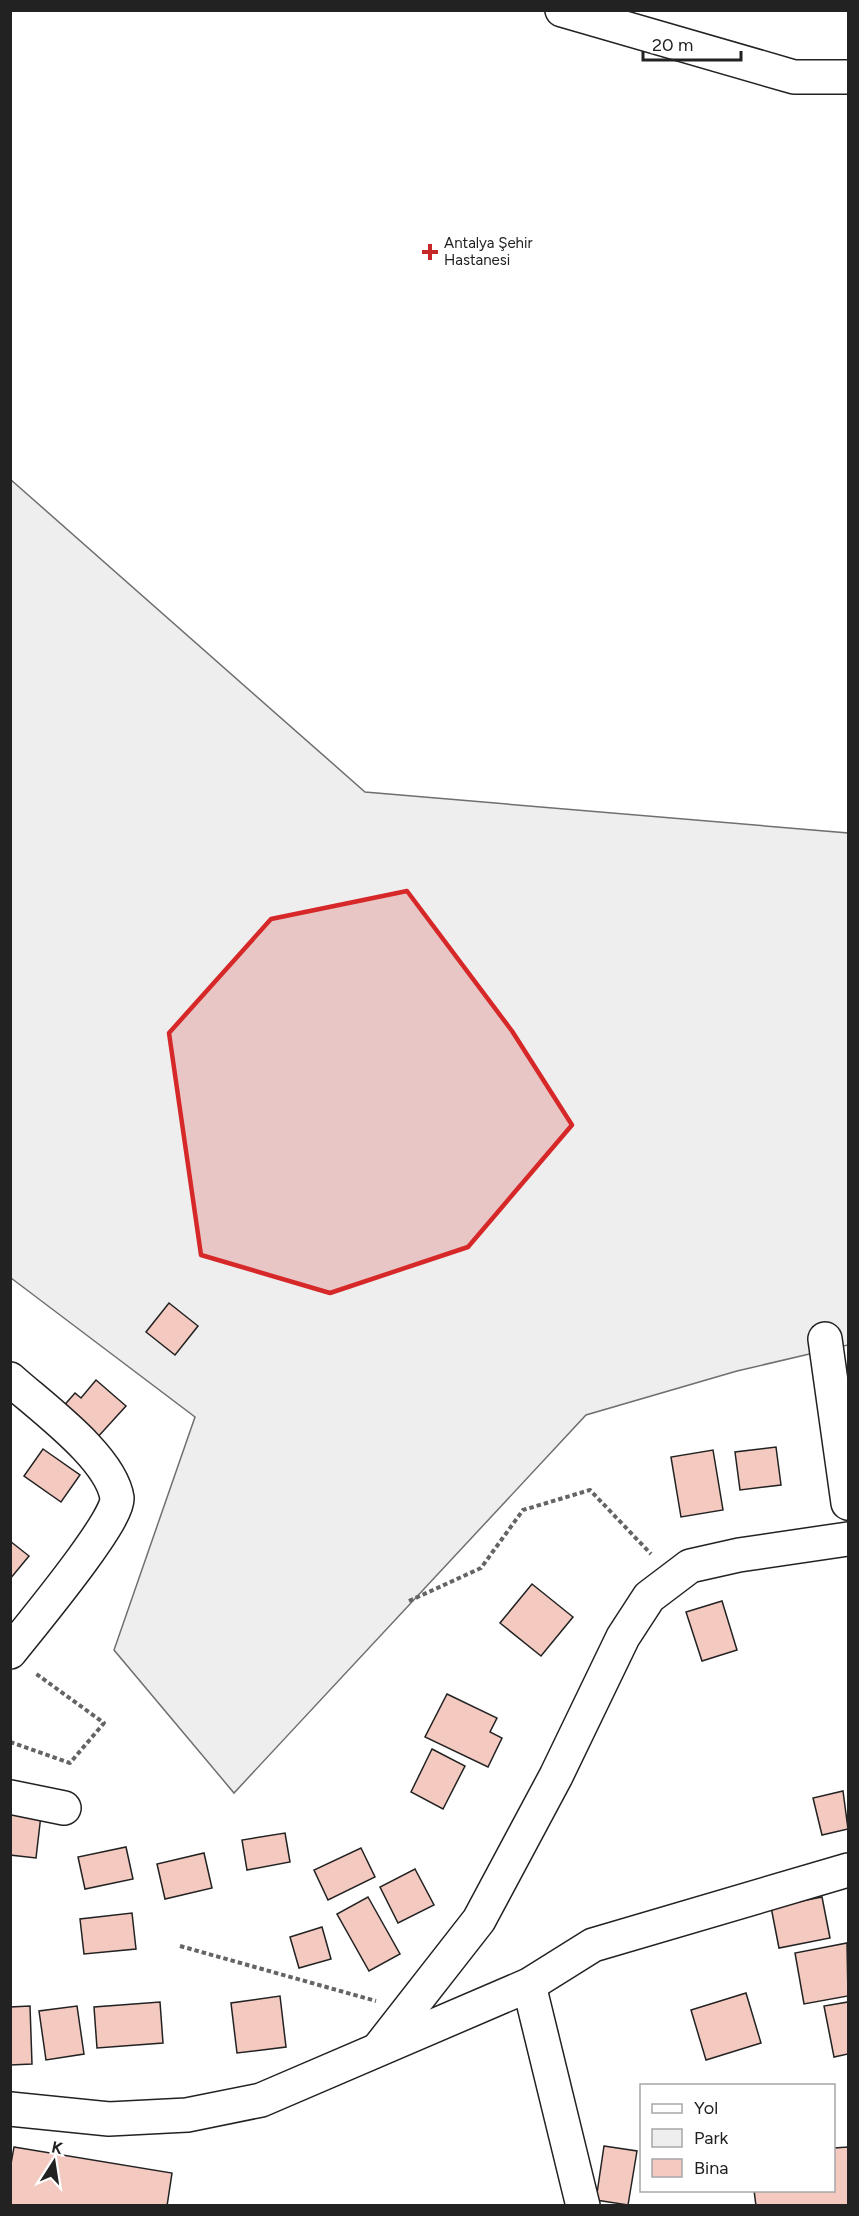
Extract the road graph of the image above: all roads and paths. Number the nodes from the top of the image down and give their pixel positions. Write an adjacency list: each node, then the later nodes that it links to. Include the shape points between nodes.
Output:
1 (562, 10): 2 (street, via 794,78)
2 (849, 77)
3 (825, 1339): 5 (street)
4 (10, 1379): 9 (street, via 87,1449 109,1476 118,1500 111,1519)
5 (849, 1503)
6 (849, 1539): 7 (street, via 739,1555 690,1566)
7 (674, 1578): 8 (path, via 590,1490 523,1510 481,1568); 16 (street, via 649,1597 623,1637 556,1776 479,1920)
8 (409, 1601)
9 (20, 1660): 10 (path, via 104,1723 70,1763)
10 (10, 1742)
11 (10, 1797): 12 (street)
12 (64, 1808)
13 (849, 1870): 15 (street, via 593,1945)
14 (180, 1946): 16 (path)
15 (529, 1985): 17 (street); 19 (street)
16 (408, 2011): 17 (street)
17 (376, 2052): 18 (street, via 261,2100 187,2115 109,2119)
18 (10, 2109)
19 (583, 2205)

